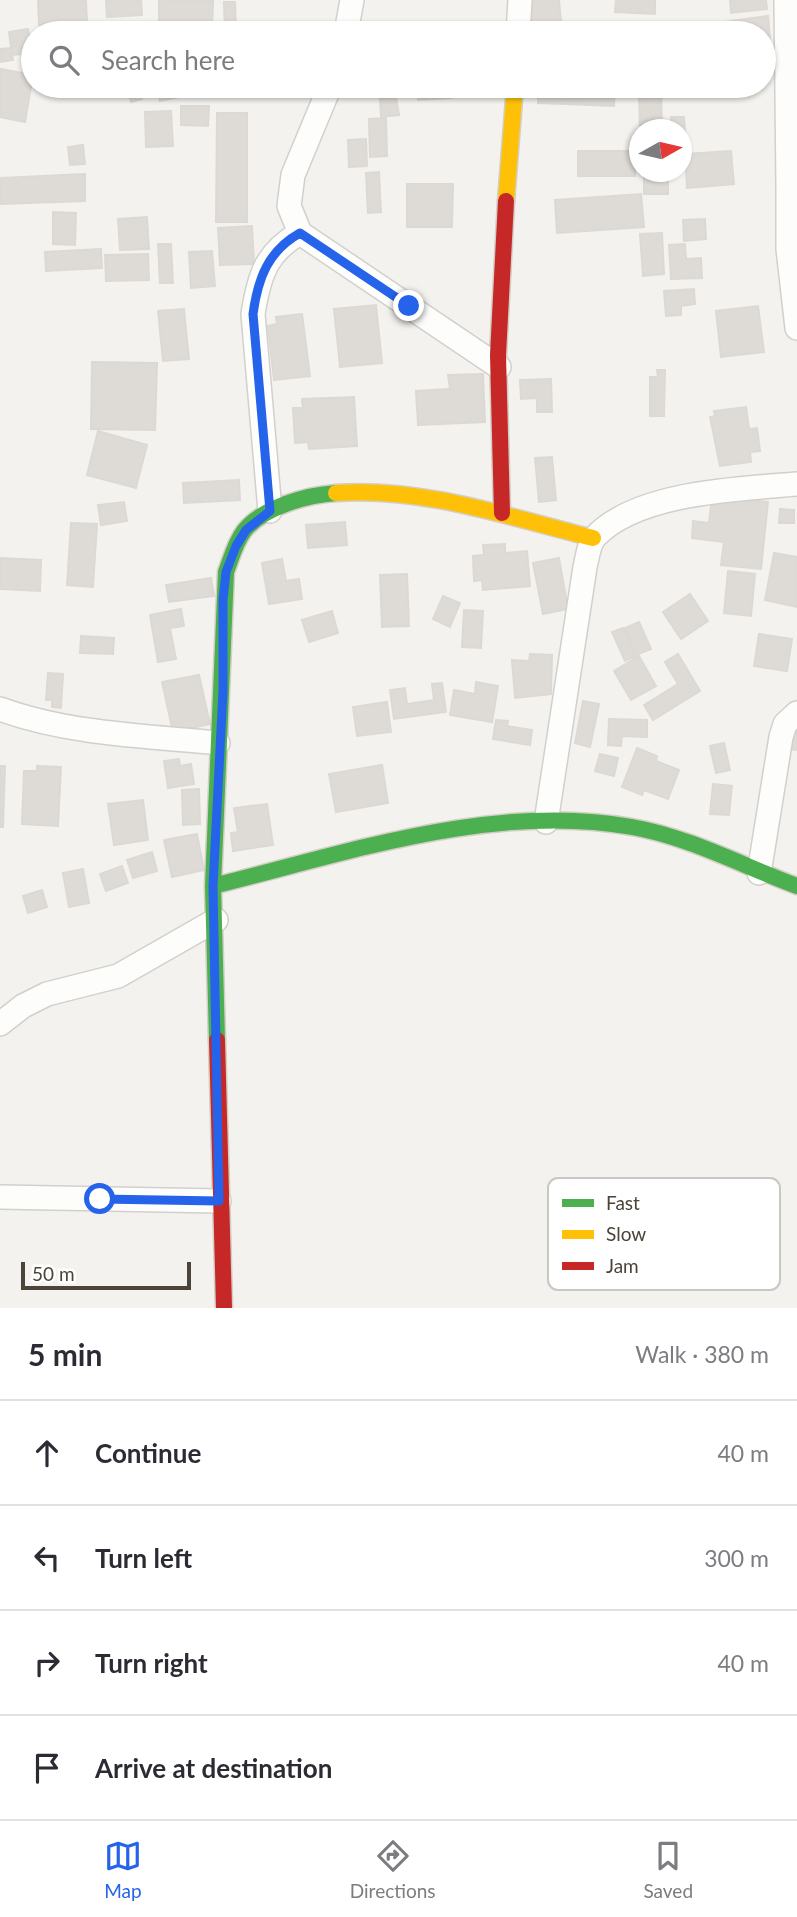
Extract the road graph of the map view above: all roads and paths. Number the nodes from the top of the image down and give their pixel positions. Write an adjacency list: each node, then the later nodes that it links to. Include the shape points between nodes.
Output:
1 (352, 0): 4 (street)
2 (520, 0): 5 (street)
3 (786, 0): 8 (street)
4 (348, 21)
5 (519, 21)
6 (325, 98): 9 (street, via 293,175 289,206)
7 (513, 98): 11 (street)
8 (793, 187): 10 (street, via 788,249)
9 (300, 233): 11 (street); 13 (street, via 272,254 257,285 253,314)
10 (797, 328)
11 (499, 367): 14 (street)
12 (797, 484): 15 (street, via 669,501 625,516)
13 (270, 511): 14 (street, via 321,495 364,491 423,496); 18 (street, via 246,530 226,572)
14 (502, 513): 15 (street)
15 (593, 538): 19 (street)
16 (0, 709): 18 (street, via 114,734)
17 (797, 713): 20 (street, via 785,724 781,737)
18 (218, 743): 21 (street)
19 (546, 822): 20 (street, via 593,822 686,840); 21 (street, via 427,837)
20 (759, 873): 22 (street)
21 (213, 886): 23 (street)
22 (797, 886)
23 (216, 920): 24 (street, via 118,976 47,994); 26 (street)
24 (0, 1024)
25 (0, 1197): 26 (street)
26 (219, 1201): 27 (street)
27 (224, 1308)

